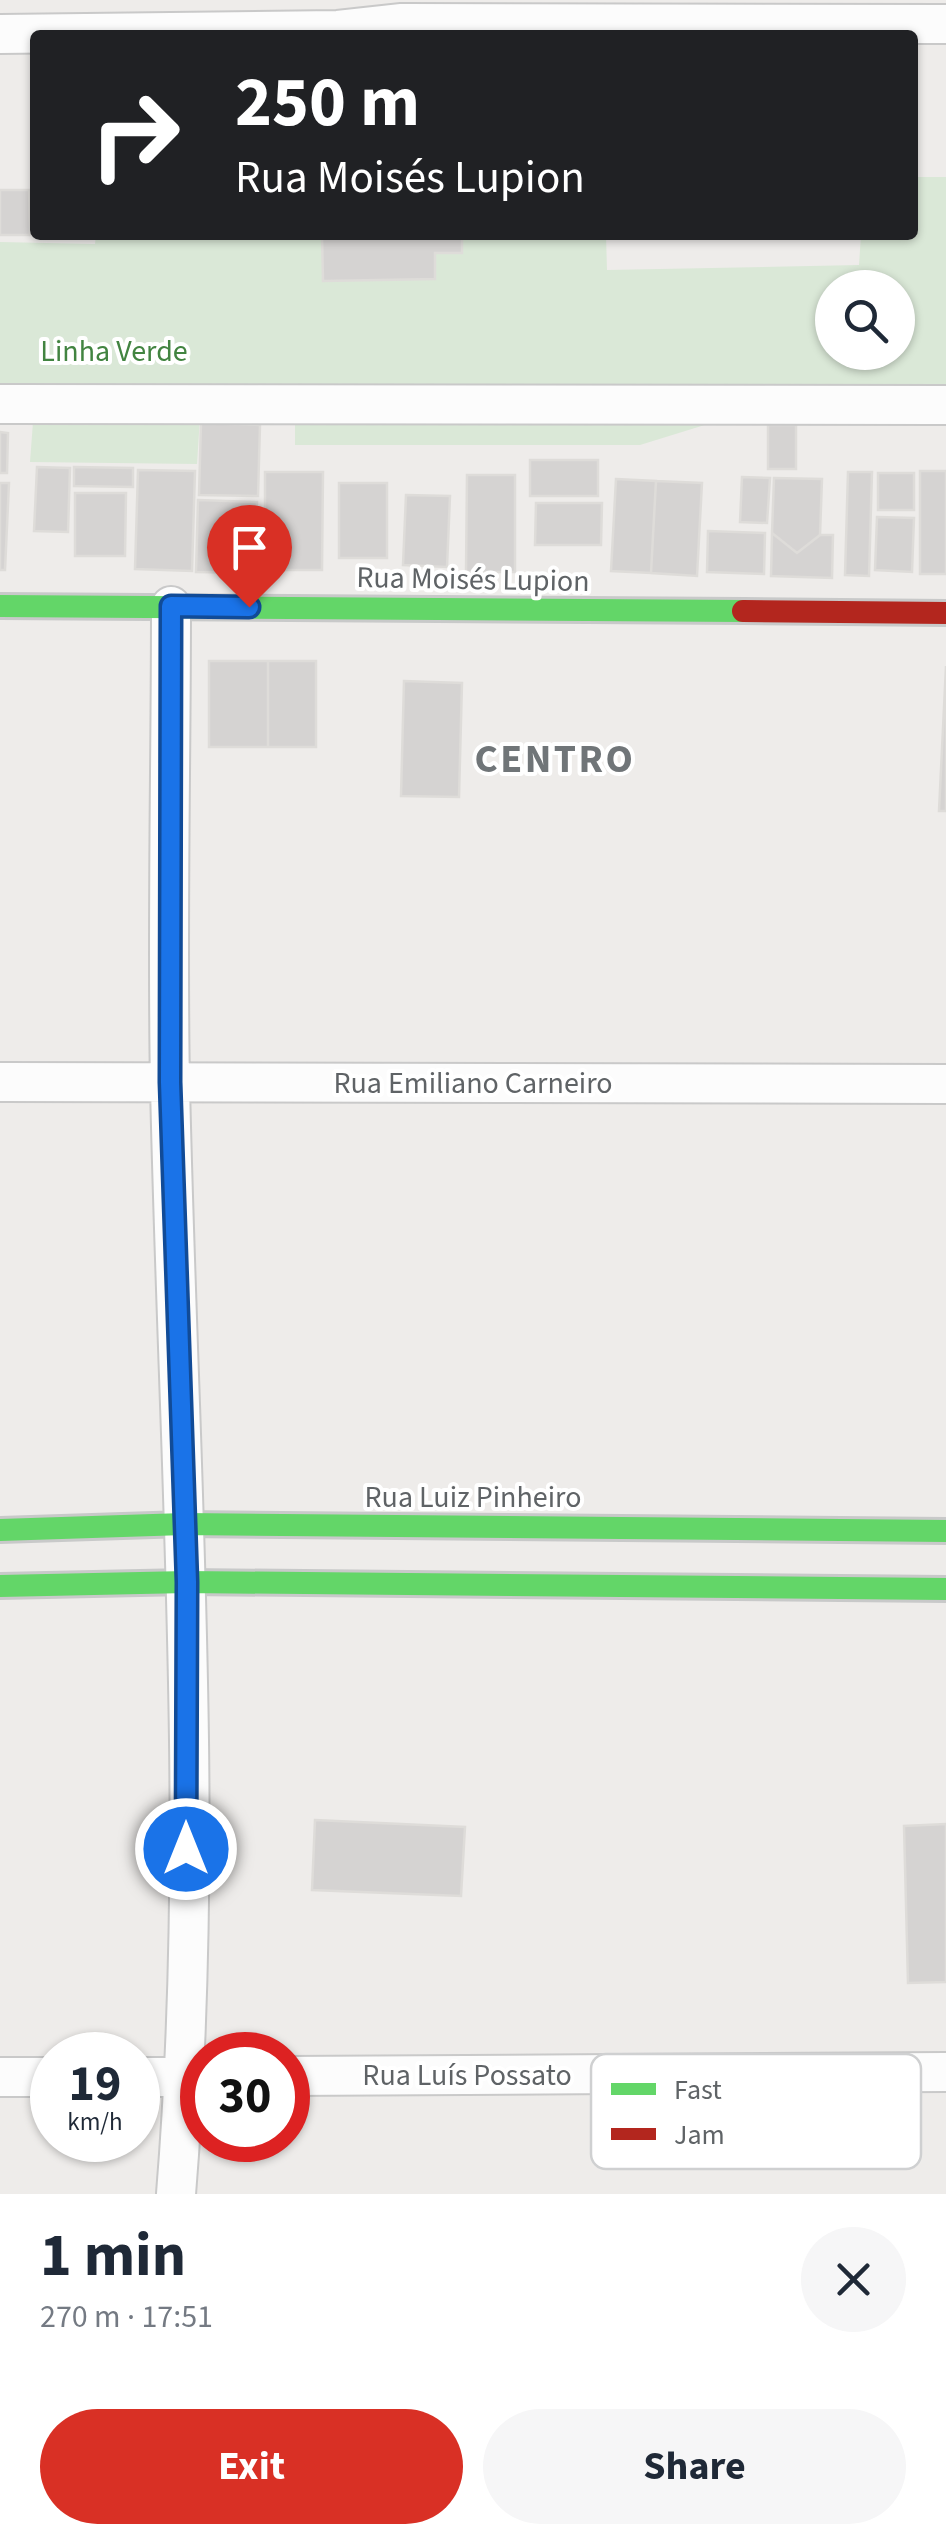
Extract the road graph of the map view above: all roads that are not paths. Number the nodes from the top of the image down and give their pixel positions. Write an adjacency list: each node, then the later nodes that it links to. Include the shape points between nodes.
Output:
1 (338, 15): 2 (street, via 402,23); 3 (street)
2 (946, 24)
3 (71, 30)
4 (30, 32): 5 (street)
5 (0, 34)
6 (0, 404): 7 (street)
7 (946, 405)
8 (0, 606): 9 (street, Rua Moisés Lupion)
9 (171, 606): 10 (street, Rua Moisés Lupion); 12 (street)
10 (946, 613)
11 (0, 1082): 12 (street, Rua Emiliano Carneiro)
12 (170, 1082): 13 (street, Rua Emiliano Carneiro); 14 (street)
13 (946, 1084)
14 (184, 1524): 15 (street, Rua Luiz Pinheiro); 16 (street, Rua Luiz Pinheiro); 17 (street)
15 (0, 1530)
16 (946, 1530)
17 (187, 1582): 18 (street); 19 (street); 20 (street)
18 (0, 1586)
19 (946, 1589)
20 (193, 2032)
21 (921, 2072): 22 (street, Rua Luís Possato)
22 (946, 2072)
23 (591, 2074): 24 (street, Rua Luís Possato)
24 (310, 2076)
25 (0, 2077): 26 (street)
26 (30, 2077)
27 (181, 2162): 28 (street)
28 (176, 2194)

